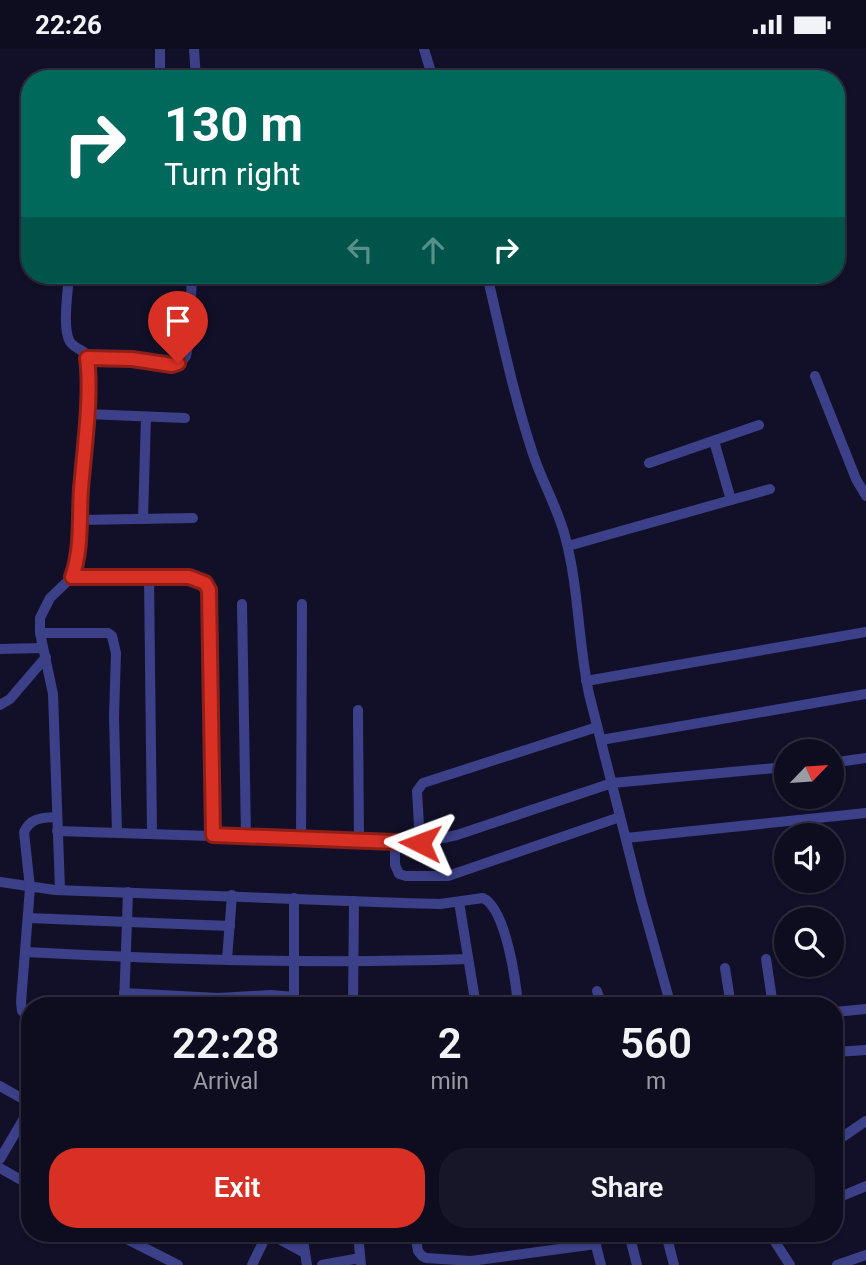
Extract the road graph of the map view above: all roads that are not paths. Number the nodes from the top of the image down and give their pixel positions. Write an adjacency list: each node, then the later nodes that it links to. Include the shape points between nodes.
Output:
1 (160, 49): 4 (street)
2 (194, 49): 5 (street)
3 (424, 49): 6 (street)
4 (160, 70)
5 (195, 70)
6 (430, 70)
7 (69, 284): 10 (street, via 68,339)
8 (191, 284): 10 (street, via 183,360 172,365)
9 (489, 284): 24 (street, via 519,408)
10 (87, 358): 12 (street)
11 (815, 376): 19 (street)
12 (86, 414): 13 (street); 23 (street)
13 (146, 417): 14 (street); 22 (street)
14 (185, 418)
15 (759, 425): 16 (street)
16 (714, 441): 17 (street); 20 (street)
17 (649, 463)
18 (770, 489): 20 (street)
19 (866, 496)
20 (731, 500): 24 (street)
21 (193, 518): 22 (street)
22 (143, 519): 23 (street)
23 (79, 520): 25 (street)
24 (568, 546): 33 (street)
25 (72, 577): 26 (street); 30 (street, via 44,608)
26 (149, 577): 48 (street); 49 (street, via 189,577 205,583 209,590)
27 (242, 604): 50 (street)
28 (302, 604): 51 (street)
29 (866, 632): 33 (street)
30 (40, 633): 32 (street); 47 (street, via 112,636 116,653)
31 (0, 649): 32 (street)
32 (45, 652): 35 (street, via 10,699); 44 (street, via 54,719)
33 (586, 681): 37 (street)
34 (866, 694): 38 (street)
35 (0, 705)
36 (358, 710): 53 (street)
37 (597, 727): 38 (street); 55 (street, via 423,783 417,791)
38 (601, 740): 42 (street)
39 (866, 758): 40 (street)
40 (844, 761)
41 (774, 768): 42 (street)
42 (612, 783): 45 (street); 55 (street)
43 (866, 813): 52 (street)
44 (57, 817): 46 (street); 57 (street, via 36,819 24,832)
45 (620, 817): 52 (street); 54 (street, via 448,876 399,874)
46 (57, 831): 47 (street); 58 (street)
47 (117, 833): 48 (street)
48 (152, 834): 49 (street)
49 (213, 835): 50 (street)
50 (246, 837): 51 (street)
51 (301, 838): 53 (street)
52 (626, 838): 87 (street)
53 (359, 840): 54 (street)
54 (395, 841): 55 (street)
55 (420, 843)
56 (0, 882): 57 (street)
57 (30, 888): 58 (street); 64 (street)
58 (60, 890): 59 (street)
59 (128, 892): 60 (street); 65 (street)
60 (232, 895): 61 (street); 66 (street)
61 (293, 898): 62 (street); 72 (street)
62 (354, 901): 63 (street); 73 (street)
63 (459, 902): 70 (street); 85 (street, via 483,898 494,907)
64 (28, 918): 65 (street); 67 (street)
65 (127, 922): 66 (street); 68 (street)
66 (230, 926): 69 (street)
67 (25, 952): 68 (street); 77 (street)
68 (125, 958): 69 (street); 76 (street)
69 (227, 959): 72 (street)
70 (468, 959): 73 (street); 84 (street)
71 (766, 959): 89 (street)
72 (294, 960): 73 (street); 82 (street)
73 (353, 963): 83 (street)
74 (725, 968): 88 (street)
75 (597, 991): 86 (street)
76 (124, 993): 78 (street); 79 (street)
77 (21, 997)
78 (124, 997)
79 (199, 997)
80 (236, 997): 81 (street)
81 (278, 997)
82 (294, 997)
83 (353, 997)
84 (474, 997)
85 (516, 997)
86 (599, 997)
87 (669, 997)
88 (730, 997)
89 (772, 997)
90 (866, 1009): 91 (street)
91 (843, 1011)
92 (866, 1050): 93 (street)
93 (843, 1051)
94 (0, 1086): 95 (street)
95 (21, 1099)
96 (21, 1121): 99 (street)
97 (866, 1121): 98 (street)
98 (843, 1137)
99 (0, 1159)
100 (0, 1168): 101 (street)
101 (21, 1180)
102 (866, 1186): 103 (street)
103 (843, 1196)
104 (133, 1242): 119 (street)
105 (264, 1242): 120 (street)
106 (284, 1242): 115 (street)
107 (303, 1242): 115 (street)
108 (359, 1242): 117 (street)
109 (416, 1242): 110 (street, via 426,1258 462,1261)
110 (577, 1242)
111 (596, 1242): 123 (street)
112 (631, 1242): 124 (street)
113 (668, 1242): 125 (street)
114 (775, 1242): 118 (street)
115 (305, 1253): 121 (street)
116 (866, 1255): 127 (street)
117 (361, 1262): 122 (street)
118 (790, 1264): 126 (street)
119 (178, 1265)
120 (252, 1265)
121 (307, 1265)
122 (322, 1265)
123 (601, 1265)
124 (637, 1265)
125 (674, 1265)
126 (777, 1265)
127 (837, 1265)

